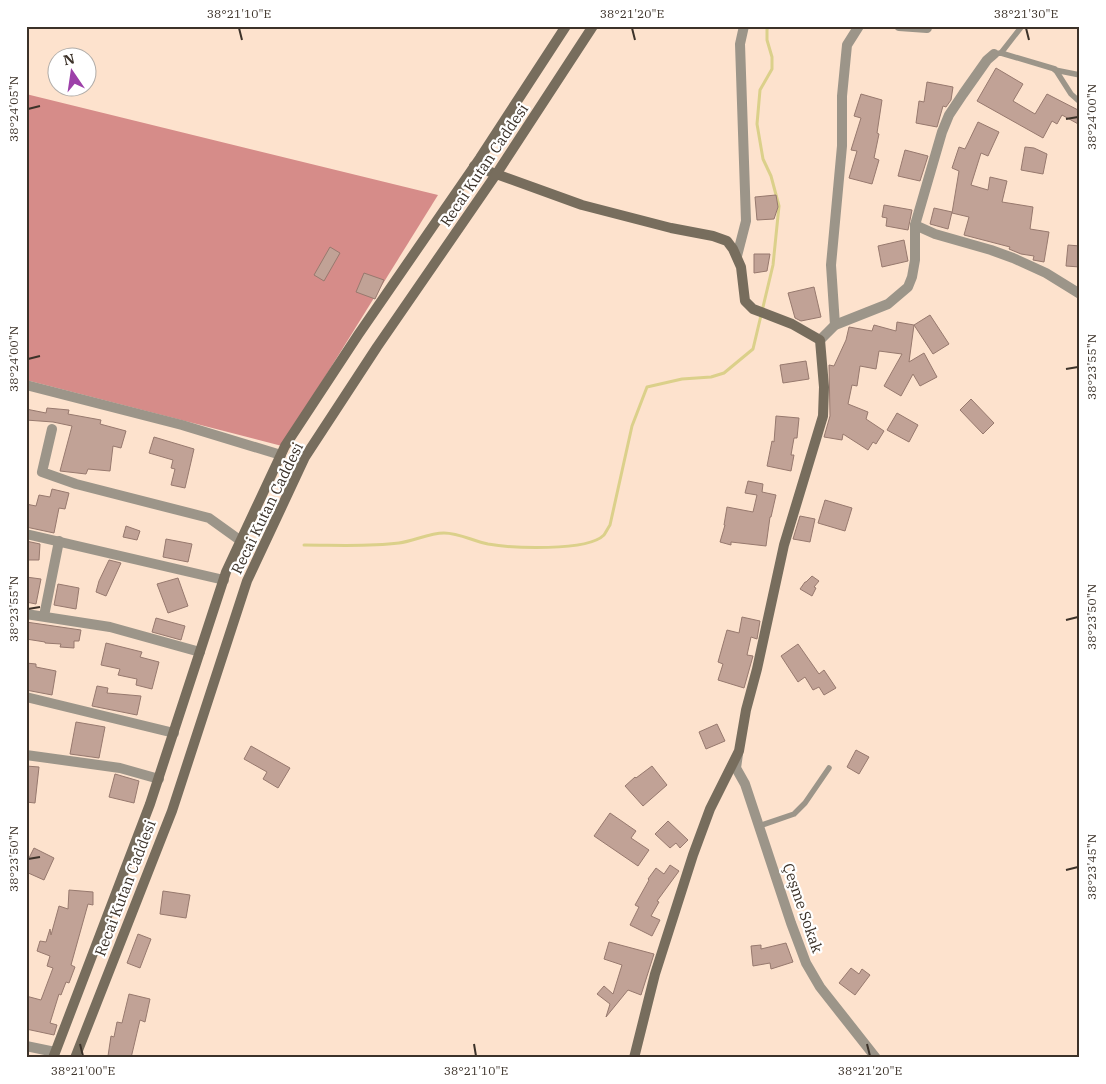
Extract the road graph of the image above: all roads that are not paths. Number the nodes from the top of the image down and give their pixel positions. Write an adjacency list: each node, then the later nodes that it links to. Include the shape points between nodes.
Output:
1 (566, 26): 12 (main road, Recai Kutan Caddesi)
2 (593, 26): 13 (main road, Recai Kutan Caddesi)
3 (744, 26): 15 (street, via 740,44 746,221)
4 (859, 26): 17 (street, via 847,45 842,96 842,146 831,265)
5 (899, 26): 7 (street)
6 (1022, 26): 8 (lane)
7 (927, 28)
8 (997, 54): 9 (lane); 14 (street, via 987,60 949,115)
9 (1055, 70): 10 (lane); 11 (lane)
10 (1080, 75)
11 (1080, 102)
12 (474, 166): 13 (main road); 21 (main road, Recai Kutan Caddesi, via 358,335)
13 (496, 174): 15 (main road, via 582,205 713,236 727,241); 38 (main road, Recai Kutan Caddesi, via 301,466 247,581 172,811)
14 (915, 225): 16 (street, via 1012,258 1046,273); 17 (street, via 915,260 908,288 888,304)
15 (737, 256): 18 (main road, via 745,301 753,309)
16 (1080, 294)
17 (835, 325): 18 (street)
18 (820, 340): 31 (main road, via 823,416 784,545)
19 (26, 385): 21 (street, via 182,425)
20 (52, 429): 24 (street, via 42,472 76,484 209,518)
21 (281, 455): 24 (main road, Recai Kutan Caddesi)
22 (26, 534): 23 (street)
23 (59, 541): 25 (street); 27 (street)
24 (241, 541): 25 (main road, Recai Kutan Caddesi)
25 (224, 580): 28 (main road, Recai Kutan Caddesi)
26 (26, 614): 27 (street)
27 (44, 616): 28 (street, via 110,627)
28 (200, 652): 30 (main road, Recai Kutan Caddesi)
29 (26, 697): 30 (street)
30 (174, 733): 34 (main road, Recai Kutan Caddesi)
31 (738, 751): 35 (street, Çeşme Sokak, via 736,768); 39 (main road, via 693,854 655,974)
32 (26, 755): 34 (street, via 120,768)
33 (830, 768): 35 (lane, via 794,814)
34 (158, 779): 37 (main road, Recai Kutan Caddesi)
35 (759, 826): 40 (street, Çeşme Sokak, via 809,968 820,987)
36 (26, 1046): 37 (street)
37 (54, 1055)
38 (75, 1058)
39 (634, 1058)
40 (876, 1058)

